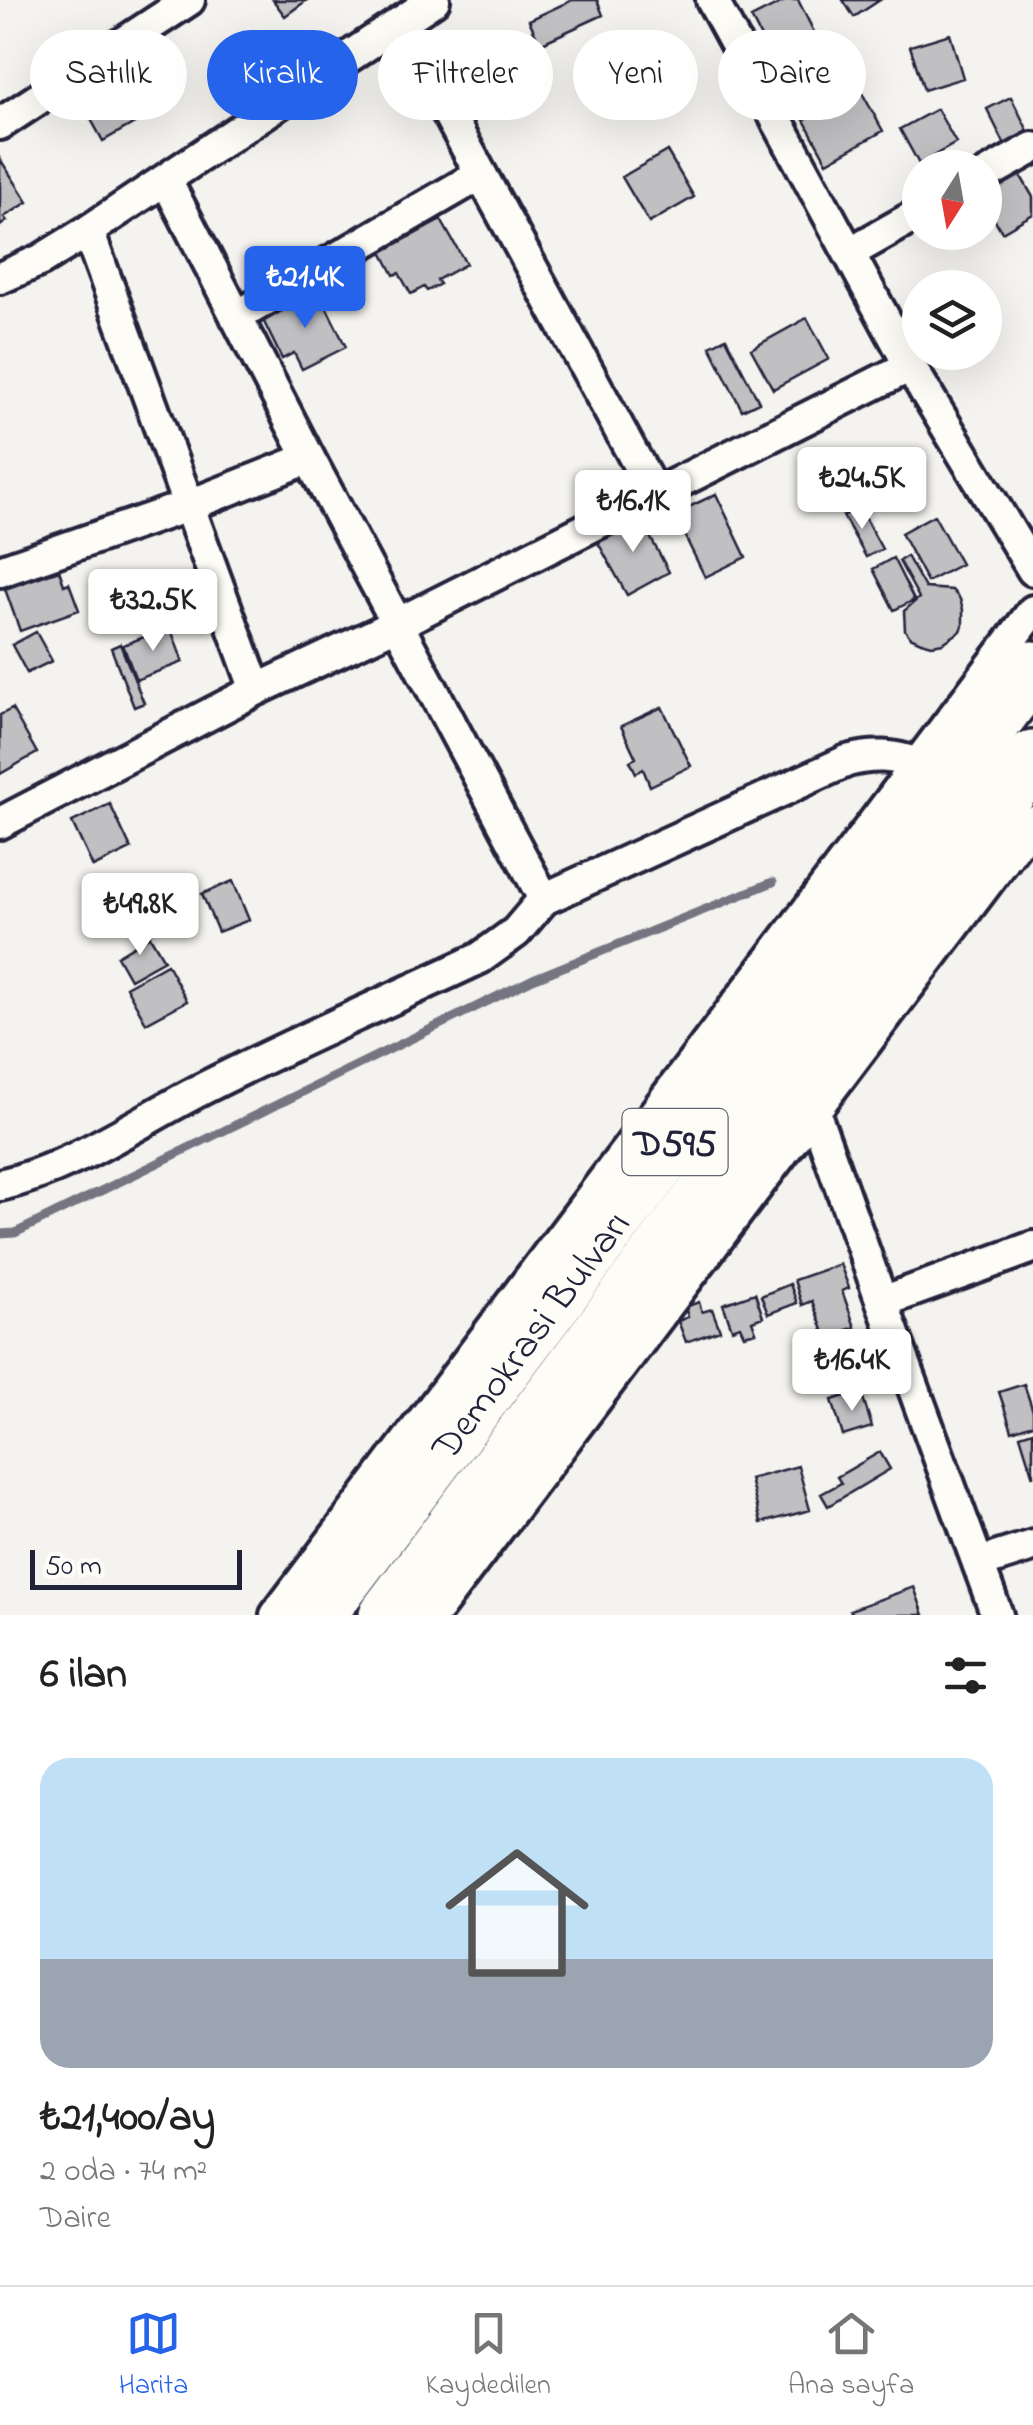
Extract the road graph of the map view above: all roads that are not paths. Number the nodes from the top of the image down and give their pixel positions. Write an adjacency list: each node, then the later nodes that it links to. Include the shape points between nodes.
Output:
1 (189, 0): 5 (street)
2 (434, 0): 4 (street)
3 (722, 4): 12 (street)
4 (399, 23): 8 (street); 9 (street)
5 (0, 124)
6 (1033, 148): 7 (street)
7 (1002, 166)
8 (481, 174): 14 (street); 19 (street)
9 (166, 180): 11 (street); 14 (street)
10 (902, 223): 12 (street)
11 (88, 232): 13 (street); 20 (street)
12 (850, 252): 15 (street)
13 (0, 278)
14 (236, 317): 18 (street)
15 (902, 351)
16 (902, 370): 19 (street)
17 (912, 370): 21 (street)
18 (308, 458): 20 (street); 24 (street)
19 (655, 494): 24 (street)
20 (190, 506): 22 (street); 26 (street)
21 (1033, 570)
22 (0, 571)
23 (1033, 611): 28 (street)
24 (396, 624): 26 (street); 31 (street)
25 (1033, 668): 39 (highway, Demokrasi Bulvarı / D595)
26 (256, 690): 30 (street)
27 (1033, 758): 40 (highway, Demokrasi Bulvarı / D595)
28 (918, 764): 31 (street, via 882,755 847,761); 38 (street)
29 (1033, 822): 32 (street)
30 (0, 823)
31 (544, 900): 33 (street, via 480,958 207,1086 57,1166)
32 (814, 1111): 35 (street); 41 (street)
33 (0, 1185)
34 (1033, 1247): 35 (street)
35 (882, 1302): 37 (street)
36 (1033, 1546): 37 (street)
37 (980, 1563): 42 (street)
38 (276, 1615)
39 (317, 1615)
40 (388, 1615)
41 (433, 1615)
42 (997, 1615)

